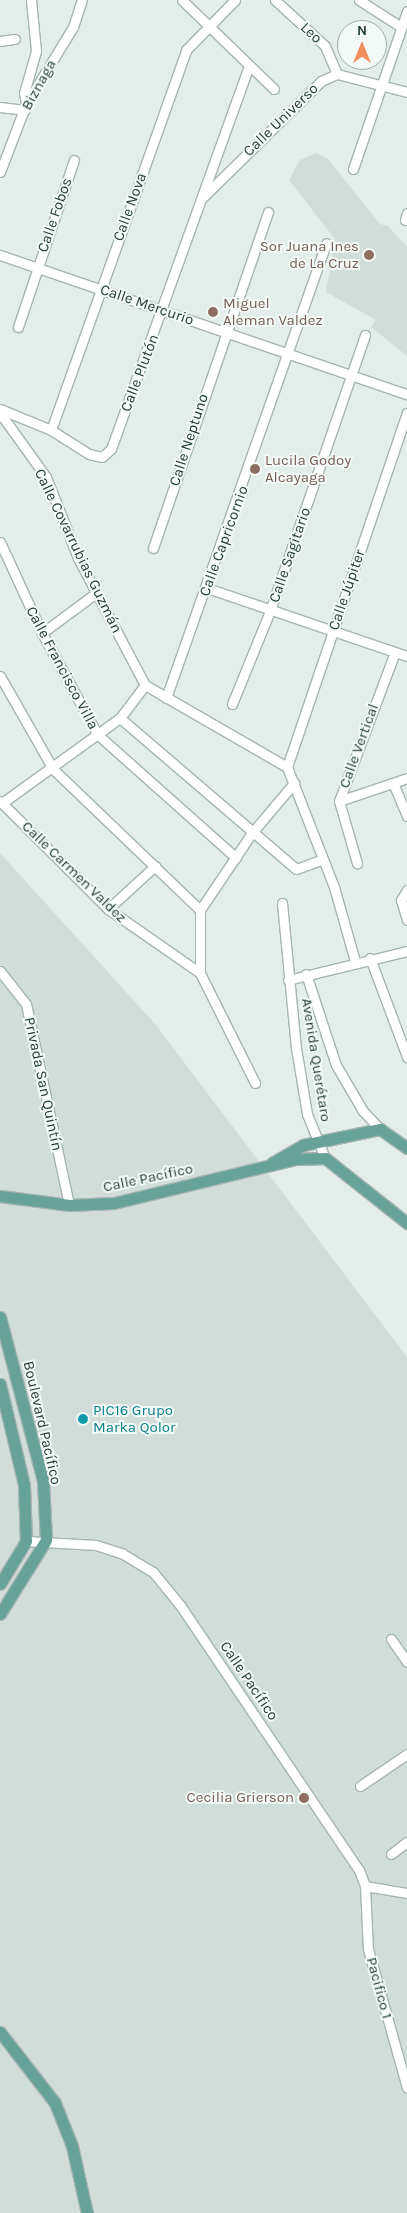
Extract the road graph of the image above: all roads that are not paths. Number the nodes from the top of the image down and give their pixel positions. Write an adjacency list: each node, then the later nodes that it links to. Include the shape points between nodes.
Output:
1 (31, 0): 17 (street, via 36,51 24,93)
2 (82, 0): 17 (street, Biznaga, via 73,27)
3 (182, 0): 9 (street)
4 (235, 0): 9 (street, Calle Nova)
5 (275, 0): 13 (street, Leo, via 325,46)
6 (359, 0): 8 (street)
7 (407, 11): 8 (street)
8 (402, 27): 14 (street)
9 (208, 28): 12 (street); 27 (street, Calle Nova, via 186,50)
10 (15, 39): 11 (street)
11 (0, 41)
12 (249, 66): 15 (street); 22 (street, Calle Plutón)
13 (337, 74): 14 (street); 22 (street, Calle Universo, via 321,81)
14 (380, 83): 16 (street); 20 (street)
15 (274, 89)
16 (407, 92)
17 (25, 107): 18 (street); 21 (street, Biznaga)
18 (0, 108)
19 (74, 160): 26 (street, Calle Fobos)
20 (353, 169)
21 (0, 172)
22 (199, 201): 28 (street, Calle Plutón)
23 (268, 212): 30 (street, Calle Neptuno)
24 (326, 243): 32 (street, Calle Capricornio)
25 (0, 255): 26 (street, Calle Mercurio)
26 (36, 269): 27 (street, Calle Mercurio); 29 (street, Calle Fobos)
27 (101, 289): 28 (street, Calle Mercurio); 37 (street, Calle Nova)
28 (163, 311): 30 (street, Calle Mercurio); 37 (street, Calle Plutón, via 111,449 102,457 89,454)
29 (18, 327)
30 (225, 332): 32 (street, Calle Mercurio); 39 (street, Calle Neptuno)
31 (365, 335): 33 (street, Calle Sagitario)
32 (290, 354): 33 (street, Calle Mercurio); 40 (street, Calle Capricornio)
33 (352, 375): 34 (street, Calle Mercurio); 42 (street, Calle Sagitario)
34 (407, 394)
35 (0, 411): 37 (street, Calle Plutón); 41 (street, Calle Covarrubias Guzmán, via 46,477)
36 (407, 413): 43 (street, Calle Júpiter)
37 (51, 430)
38 (0, 542): 44 (street, Calle Francisco Villa)
39 (154, 548)
40 (207, 588): 42 (street); 49 (street, Calle Capricornio)
41 (96, 593): 44 (street); 48 (street, Calle Covarrubias Guzmán)
42 (270, 611): 43 (street); 50 (street, Calle Sagitario)
43 (334, 631): 45 (street); 53 (street, Calle Júpiter)
44 (42, 633): 52 (street, Calle Francisco Villa)
45 (395, 652): 46 (street); 58 (street, Calle Vertical)
46 (407, 656)
47 (0, 676): 54 (street)
48 (145, 686): 49 (street); 51 (street)
49 (166, 698): 53 (street)
50 (232, 704)
51 (120, 718): 52 (street); 61 (street)
52 (97, 734): 54 (street); 62 (street, Calle Francisco Villa)
53 (287, 767): 56 (street)
54 (53, 768): 59 (street); 65 (street)
55 (407, 778): 57 (street, Calle Vertical)
56 (294, 783): 61 (street); 63 (street)
57 (394, 783): 58 (street, Calle Vertical); 60 (street)
58 (339, 801): 64 (street)
59 (1, 802): 68 (street, Calle Carmen Valdez)
60 (407, 816)
61 (251, 834): 62 (street); 63 (street, via 296,868)
62 (236, 858): 69 (street)
63 (321, 860): 73 (street, via 334,887)
64 (357, 863)
65 (155, 866): 68 (street); 69 (street)
66 (407, 890): 70 (street, via 401,900)
67 (282, 903): 77 (street, Avenida Querétaro)
68 (108, 909): 75 (street, Calle Carmen Valdez)
69 (200, 910): 75 (street)
70 (407, 920)
71 (407, 951): 72 (street)
72 (370, 958): 73 (street); 78 (street)
73 (355, 961): 76 (street)
74 (0, 971): 86 (street, Privada San Quintín, via 26,1004)
75 (200, 973): 79 (street)
76 (306, 974): 77 (street); 80 (street, via 336,1065 363,1112)
77 (288, 980): 81 (street, Avenida Querétaro, via 296,1048)
78 (407, 1057)
79 (255, 1083)
80 (380, 1129): 81 (main road, Calle Pacífico); 82 (main road)
81 (316, 1142): 83 (street, Avenida Querétaro); 84 (main road, Calle Pacífico, via 280,1154)
82 (407, 1148)
83 (325, 1158): 84 (main road, Calle Pacífico); 87 (main road, Avenida Querétaro)
84 (272, 1164): 86 (main road, Calle Pacífico, via 114,1203)
85 (0, 1196): 86 (main road, Calle Pacífico)
86 (69, 1205)
87 (407, 1223)
88 (0, 1317): 90 (main road, Boulevard Pacífico, via 42,1482)
89 (0, 1384): 91 (main road, Boulevard Pacífico, via 24,1485)
90 (46, 1540): 91 (street, Calle Pacífico); 93 (main road); 100 (street, Calle Pacífico, via 96,1545 123,1554 160,1579 338,1834)
91 (26, 1541): 92 (main road)
92 (0, 1584)
93 (0, 1614)
94 (391, 1639): 95 (street)
95 (407, 1662)
96 (407, 1754): 97 (street)
97 (360, 1786)
98 (407, 1842): 99 (street)
99 (391, 1854)
100 (365, 1886): 101 (street); 103 (street, Pacifico 1, via 368,1949)
101 (407, 1893)
102 (0, 2032): 104 (main road, via 56,2103 72,2146)
103 (407, 2088)
104 (87, 2213)

